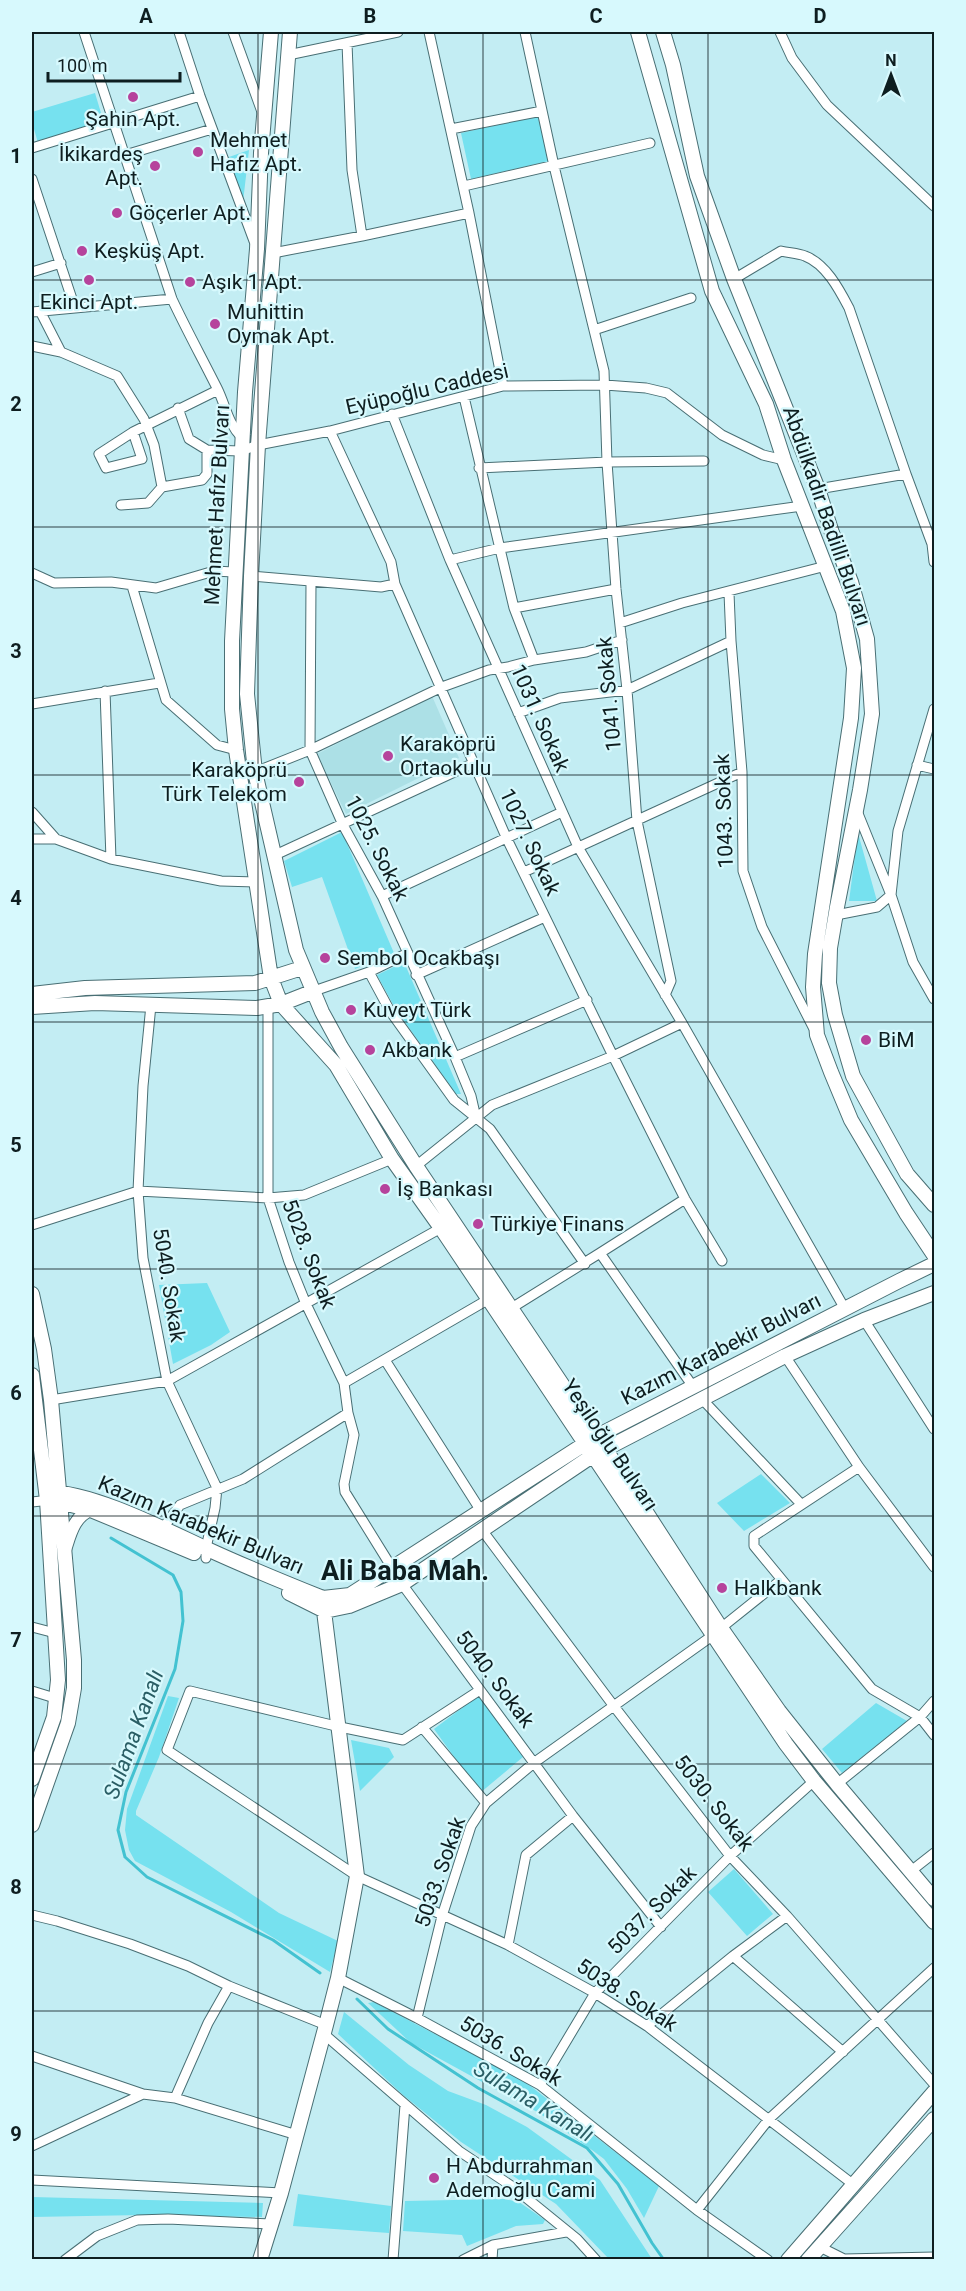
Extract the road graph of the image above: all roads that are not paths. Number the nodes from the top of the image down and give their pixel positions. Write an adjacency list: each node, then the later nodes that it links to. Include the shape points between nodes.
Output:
1 (84, 32): 17 (street)
2 (179, 32): 14 (street)
3 (233, 32): 16 (street)
4 (271, 32): 16 (main road, Mehmet Hafız Bulvarı)
5 (290, 32): 13 (main road, Mehmet Hafız Bulvarı)
6 (398, 32): 12 (street)
7 (429, 32): 19 (street)
8 (525, 32): 15 (street, 1041. Sokak)
9 (638, 32): 54 (main road, Abdülkadir Badilli Bulvarı, via 712,291 766,404)
10 (663, 32): 34 (main road, Abdülkadir Badilli Bulvarı, via 697,177)
11 (780, 32): 26 (street, via 792,58 826,105)
12 (347, 43): 13 (street); 29 (street, via 352,170)
13 (288, 55): 31 (main road, Mehmet Hafız Bulvarı)
14 (200, 96): 17 (street); 18 (street)
15 (542, 111): 19 (street); 23 (street, 1041. Sokak)
16 (264, 117): 30 (main road, Mehmet Hafız Bulvarı)
17 (114, 124): 21 (street); 22 (street)
18 (212, 129): 22 (street); 30 (street)
19 (451, 129): 25 (street)
20 (650, 143): 23 (street)
21 (32, 148)
22 (125, 155): 36 (street)
23 (554, 166): 25 (street); 39 (street, 1041. Sokak)
24 (32, 179): 27 (street)
25 (464, 186): 28 (street)
26 (934, 206)
27 (36, 209): 32 (street)
28 (470, 213): 29 (street); 43 (street)
29 (362, 236): 31 (street)
30 (257, 249): 51 (main road, Mehmet Hafız Bulvarı)
31 (273, 253): 52 (main road, Mehmet Hafız Bulvarı)
32 (61, 263): 33 (street); 37 (street)
33 (32, 272)
34 (734, 279): 58 (street, via 781,251 806,256 826,271 849,308); 60 (main road, Abdülkadir Badilli Bulvarı)
35 (691, 298): 39 (street)
36 (172, 299): 37 (street); 44 (street)
37 (75, 308): 38 (street)
38 (36, 312): 41 (street)
39 (594, 330): 42 (street, 1041. Sokak)
40 (32, 346): 41 (street)
41 (61, 352): 48 (street, via 117,376)
42 (605, 385): 43 (street, Eyüpoğlu Caddesi); 54 (street, Eyüpoğlu Caddesi, via 667,393 722,435 763,455); 56 (street, 1041. Sokak)
43 (503, 386): 45 (street, Eyüpoğlu Caddesi)
44 (218, 390): 46 (street); 51 (street)
45 (464, 397): 47 (street, Eyüpoğlu Caddesi); 57 (street)
46 (178, 408): 48 (street); 53 (street, via 189,439)
47 (392, 414): 49 (street, Eyüpoğlu Caddesi); 65 (street, 1031. Sokak)
48 (147, 426): 50 (street); 59 (street)
49 (330, 430): 52 (street, Eyüpoğlu Caddesi); 72 (street, 1027. Sokak, via 391,562)
50 (133, 432): 50 (street, via 99,454 106,468 142,459)
51 (242, 445): 52 (street, Eyüpoğlu Caddesi); 53 (street); 68 (main road, Mehmet Hafız Bulvarı)
52 (258, 445): 70 (main road, Mehmet Hafız Bulvarı)
53 (207, 450): 59 (street, via 207,474 202,480)
54 (784, 460): 62 (main road, Abdülkadir Badilli Bulvarı)
55 (704, 461): 56 (street)
56 (607, 462): 57 (street); 63 (street, 1041. Sokak)
57 (479, 468): 64 (street)
58 (906, 474): 60 (street); 66 (street, via 932,544)
59 (162, 487): 61 (street, via 148,503)
60 (818, 489): 96 (main road, Abdülkadir Badilli Bulvarı, via 867,639 872,714)
61 (121, 505)
62 (802, 506): 63 (street); 67 (main road, Abdülkadir Badilli Bulvarı)
63 (612, 532): 64 (street); 74 (street, 1041. Sokak)
64 (500, 548): 65 (street); 76 (street)
65 (450, 560): 81 (street, 1031. Sokak)
66 (934, 562)
67 (826, 566): 75 (street); 131 (main road, Abdülkadir Badilli Bulvarı, via 843,611 854,668 851,718 815,954)
68 (234, 572): 73 (street, via 214,571 156,588); 89 (main road, Mehmet Hafız Bulvarı, via 232,709)
69 (32, 573): 73 (street, via 54,583 111,582)
70 (250, 576): 71 (street); 94 (main road, Mehmet Hafız Bulvarı, via 247,694)
71 (311, 582): 72 (street, via 381,587); 90 (street, 1025. Sokak)
72 (395, 584): 83 (street, 1027. Sokak)
73 (132, 586): 82 (street)
74 (616, 589): 76 (street); 77 (street, 1041. Sokak)
75 (729, 593): 77 (street); 79 (street, 1043. Sokak)
76 (514, 608): 80 (street)
77 (620, 623): 78 (street, 1041. Sokak)
78 (622, 640): 80 (street, via 586,652); 84 (street, 1041. Sokak)
79 (731, 641): 84 (street); 95 (street, 1043. Sokak)
80 (534, 660): 81 (street)
81 (499, 668): 83 (street); 88 (street, 1031. Sokak)
82 (159, 683): 85 (street); 89 (street, via 166,700 217,745)
83 (442, 687): 90 (street); 91 (street, 1027. Sokak)
84 (627, 690): 88 (street, via 560,698); 99 (street, 1041. Sokak)
85 (105, 692): 86 (street); 106 (street)
86 (32, 704)
87 (934, 709): 92 (street)
88 (518, 713): 98 (street, 1031. Sokak)
89 (236, 750): 108 (main road, Mehmet Hafız Bulvarı)
90 (310, 750): 94 (street); 100 (street, 1025. Sokak)
91 (474, 763): 100 (street); 103 (street, 1027. Sokak)
92 (917, 765): 93 (street); 109 (street, via 898,831)
93 (934, 769)
94 (255, 772): 105 (main road, Mehmet Hafız Bulvarı)
95 (742, 772): 99 (street); 131 (street, 1043. Sokak, via 743,871 762,927)
96 (856, 808): 109 (street); 111 (main road, Abdülkadir Badilli Bulvarı)
97 (32, 812): 102 (street)
98 (562, 812): 103 (street); 104 (street, 1031. Sokak)
99 (637, 821): 104 (street); 122 (street, 1041. Sokak, via 671,981)
100 (343, 825): 105 (street); 110 (street, 1025. Sokak)
101 (32, 839): 102 (street)
102 (56, 839): 106 (street)
103 (507, 839): 107 (street, 1027. Sokak); 110 (street)
104 (578, 847): 107 (street); 122 (street, 1031. Sokak)
105 (273, 856): 114 (main road, Mehmet Hafız Bulvarı)
106 (111, 859): 108 (street, via 221,881)
107 (524, 872): 112 (street, 1027. Sokak)
108 (256, 882): 117 (main road, Mehmet Hafız Bulvarı)
109 (891, 895): 111 (street, via 877,907); 123 (street, via 913,962)
110 (382, 896): 113 (street, 1025. Sokak)
111 (836, 915): 140 (main road, Abdülkadir Badilli Bulvarı, via 829,984 853,1076 907,1174)
112 (545, 917): 116 (street); 124 (street, 1027. Sokak)
113 (408, 953): 115 (street); 116 (street, 1025. Sokak)
114 (303, 968): 117 (main road); 120 (main road, Yeşiloğlu Bulvarı)
115 (369, 972): 120 (street); 134 (street, via 390,1011 453,1100)
116 (416, 975): 133 (street, 1025. Sokak)
117 (271, 978): 119 (main road, via 255,983); 127 (main road, Yeşiloğlu Bulvarı)
118 (32, 986): 119 (main road)
119 (85, 988): 121 (main road)
120 (314, 991): 127 (main road); 136 (main road, Yeşiloğlu Bulvarı, via 341,1047)
121 (32, 994)
122 (665, 995): 130 (street, 1031. Sokak)
123 (934, 999)
124 (587, 1000): 132 (street, 1027. Sokak); 133 (street)
125 (151, 1005): 126 (main road); 127 (main road); 137 (street, 5040. Sokak)
126 (47, 1006): 128 (main road); 129 (main road)
127 (274, 1006): 135 (main road, Yeşiloğlu Bulvarı, via 336,1065); 138 (street, 5028. Sokak)
128 (32, 1007)
129 (32, 1014)
130 (682, 1023): 132 (street); 153 (street, 1031. Sokak)
131 (817, 1035): 144 (main road, Abdülkadir Badilli Bulvarı, via 851,1120)
132 (614, 1056): 134 (street, via 492,1106); 139 (street, 1027. Sokak)
133 (455, 1057): 134 (street, 1025. Sokak)
134 (476, 1118): 136 (street); 146 (street, via 490,1129)
135 (392, 1159): 138 (street, via 304,1196); 142 (main road, Yeşiloğlu Bulvarı)
136 (416, 1166): 152 (main road, Yeşiloğlu Bulvarı)
137 (138, 1191): 138 (street); 141 (street); 158 (street, 5040. Sokak, via 143,1258)
138 (268, 1198): 151 (street, 5028. Sokak)
139 (685, 1199): 143 (street); 145 (street, 1027. Sokak)
140 (934, 1205)
141 (32, 1225)
142 (441, 1228): 150 (main road, Yeşiloğlu Bulvarı); 151 (street)
143 (600, 1253): 146 (street); 160 (street)
144 (934, 1255)
145 (722, 1261)
146 (585, 1264): 152 (street)
147 (934, 1264): 153 (main road, Kazım Karabekir Bulvarı)
148 (934, 1293): 154 (main road, Kazım Karabekir Bulvarı)
149 (32, 1294): 161 (main road)
150 (489, 1299): 156 (street); 169 (main road, Yeşiloğlu Bulvarı)
151 (306, 1304): 158 (street); 159 (street, 5028. Sokak)
152 (510, 1309): 167 (main road, Yeşiloğlu Bulvarı)
153 (845, 1309): 160 (main road, Kazım Karabekir Bulvarı)
154 (864, 1320): 155 (main road, Kazım Karabekir Bulvarı); 163 (street)
155 (784, 1356): 160 (main road, Kazım Karabekir Bulvarı); 170 (street)
156 (385, 1360): 159 (street); 176 (street)
157 (32, 1375): 164 (main road)
158 (167, 1381): 161 (street); 171 (street, 5040. Sokak)
159 (344, 1383): 162 (street, 5028. Sokak)
160 (698, 1393): 167 (main road, Kazım Karabekir Bulvarı); 168 (main road, Kazım Karabekir Bulvarı); 174 (street)
161 (51, 1400): 172 (main road)
162 (348, 1413): 166 (street, 5028. Sokak); 171 (street, via 243,1479)
163 (930, 1416): 165 (street)
164 (35, 1424): 172 (main road)
165 (934, 1429)
166 (354, 1435): 182 (street, 5040. Sokak, via 345,1492)
167 (597, 1437): 168 (main road, Yeşiloğlu Bulvarı); 169 (main road, Kazım Karabekir Bulvarı)
168 (606, 1450): 169 (main road, Kazım Karabekir Bulvarı); 187 (main road, Yeşiloğlu Bulvarı)
169 (588, 1451): 176 (main road, Kazım Karabekir Bulvarı); 178 (main road, Kazım Karabekir Bulvarı); 187 (main road, Yeşiloğlu Bulvarı)
170 (859, 1467): 174 (street); 181 (street)
171 (217, 1488): 177 (street, via 180,1505); 179 (street)
172 (53, 1496): 173 (street); 175 (main road, Kazım Karabekir Bulvarı); 177 (main road, Kazım Karabekir Bulvarı, via 94,1501); 180 (main road); 188 (main road)
173 (32, 1502)
174 (801, 1504): 183 (street, via 754,1536 754,1546)
175 (91, 1510): 179 (main road, Kazım Karabekir Bulvarı); 180 (street, via 76,1521)
176 (481, 1511): 182 (main road, Kazım Karabekir Bulvarı)
177 (163, 1528): 179 (main road, Kazım Karabekir Bulvarı)
178 (483, 1530): 184 (main road, Kazım Karabekir Bulvarı); 193 (street, 5030. Sokak)
179 (206, 1553): 185 (main road, Kazım Karabekir Bulvarı)
180 (64, 1554): 204 (main road, via 74,1688 68,1723)
181 (934, 1567)
182 (393, 1569): 184 (street, 5040. Sokak); 185 (main road, Kazım Karabekir Bulvarı, via 350,1595)
183 (781, 1580): 187 (street, 5033. Sokak); 194 (street, via 872,1689)
184 (402, 1584): 185 (main road, Kazım Karabekir Bulvarı, via 349,1606); 189 (street, 5040. Sokak)
185 (324, 1605): 195 (main road)
186 (32, 1628): 188 (street)
187 (717, 1632): 193 (street, 5033. Sokak); 200 (main road, Yeşiloğlu Bulvarı); 201 (main road, Yeşiloğlu Bulvarı)
188 (55, 1633): 191 (main road)
189 (480, 1690): 196 (street); 198 (street, 5040. Sokak)
190 (32, 1691): 191 (street)
191 (57, 1699): 199 (main road)
192 (934, 1701): 194 (street)
193 (614, 1705): 198 (street, 5033. Sokak); 206 (street, 5030. Sokak)
194 (920, 1717): 197 (street); 201 (street)
195 (340, 1727): 196 (street, via 402,1740); 208 (main road); 208 (street, 5038. Sokak, via 190,1691 167,1750)
196 (422, 1727): 202 (street)
197 (934, 1735)
198 (535, 1762): 202 (street, 5033. Sokak); 203 (street, 5040. Sokak)
199 (32, 1779)
200 (814, 1781): 206 (street, 5037. Sokak); 213 (main road, Yeşiloğlu Bulvarı)
201 (837, 1784): 207 (main road, Yeşiloğlu Bulvarı)
202 (486, 1803): 211 (street, 5033. Sokak, via 471,1826)
203 (573, 1816): 214 (street, 5040. Sokak); 215 (street, via 526,1855)
204 (32, 1825)
205 (934, 1853): 207 (street)
206 (730, 1856): 212 (street, 5030. Sokak); 214 (street, 5037. Sokak)
207 (911, 1871): 209 (main road, Yeşiloğlu Bulvarı)
208 (357, 1876): 211 (street, 5038. Sokak); 218 (main road)
209 (934, 1899)
210 (32, 1915): 219 (street, via 129,1944)
211 (442, 1916): 215 (street, 5038. Sokak); 221 (street, 5033. Sokak)
212 (787, 1916): 216 (street); 222 (street, 5030. Sokak)
213 (934, 1922)
214 (661, 1927): 220 (street, 5037. Sokak)
215 (508, 1945): 220 (street, 5038. Sokak)
216 (733, 1956): 223 (street); 225 (street)
217 (934, 1968): 222 (street)
218 (338, 1978): 221 (street, 5036. Sokak); 224 (main road)
219 (229, 1986): 224 (street); 231 (street, via 208,2023)
220 (595, 1993): 223 (street, 5038. Sokak); 228 (street, 5037. Sokak)
221 (417, 2018): 228 (street, 5036. Sokak)
222 (877, 2021): 225 (street); 227 (street, 5030. Sokak)
223 (647, 2026): 233 (street, 5038. Sokak)
224 (325, 2030): 232 (street); 235 (main road)
225 (843, 2052): 233 (street)
226 (32, 2056): 230 (street)
227 (934, 2084)
228 (540, 2085): 240 (street, 5036. Sokak)
229 (934, 2092): 238 (main road)
230 (143, 2094): 231 (street); 236 (street)
231 (176, 2098): 235 (street)
232 (405, 2105): 242 (street); 248 (street)
233 (769, 2119): 238 (street, 5038. Sokak); 240 (street)
234 (934, 2119): 244 (main road)
235 (297, 2135): 239 (main road)
236 (32, 2146)
237 (32, 2180): 239 (street)
238 (854, 2185): 253 (main road)
239 (281, 2193): 241 (main road)
240 (697, 2210): 252 (street, 5036. Sokak)
241 (271, 2224): 246 (street, via 138,2220 97,2236); 247 (main road)
242 (566, 2232): 243 (street); 251 (street)
243 (493, 2245): 249 (street); 250 (street)
244 (820, 2247): 245 (street, via 844,2259); 254 (main road)
245 (934, 2257)
246 (65, 2259)
247 (260, 2259)
248 (393, 2259)
249 (463, 2259)
250 (492, 2259)
251 (596, 2259)
252 (768, 2259)
253 (788, 2259)
254 (808, 2259)

